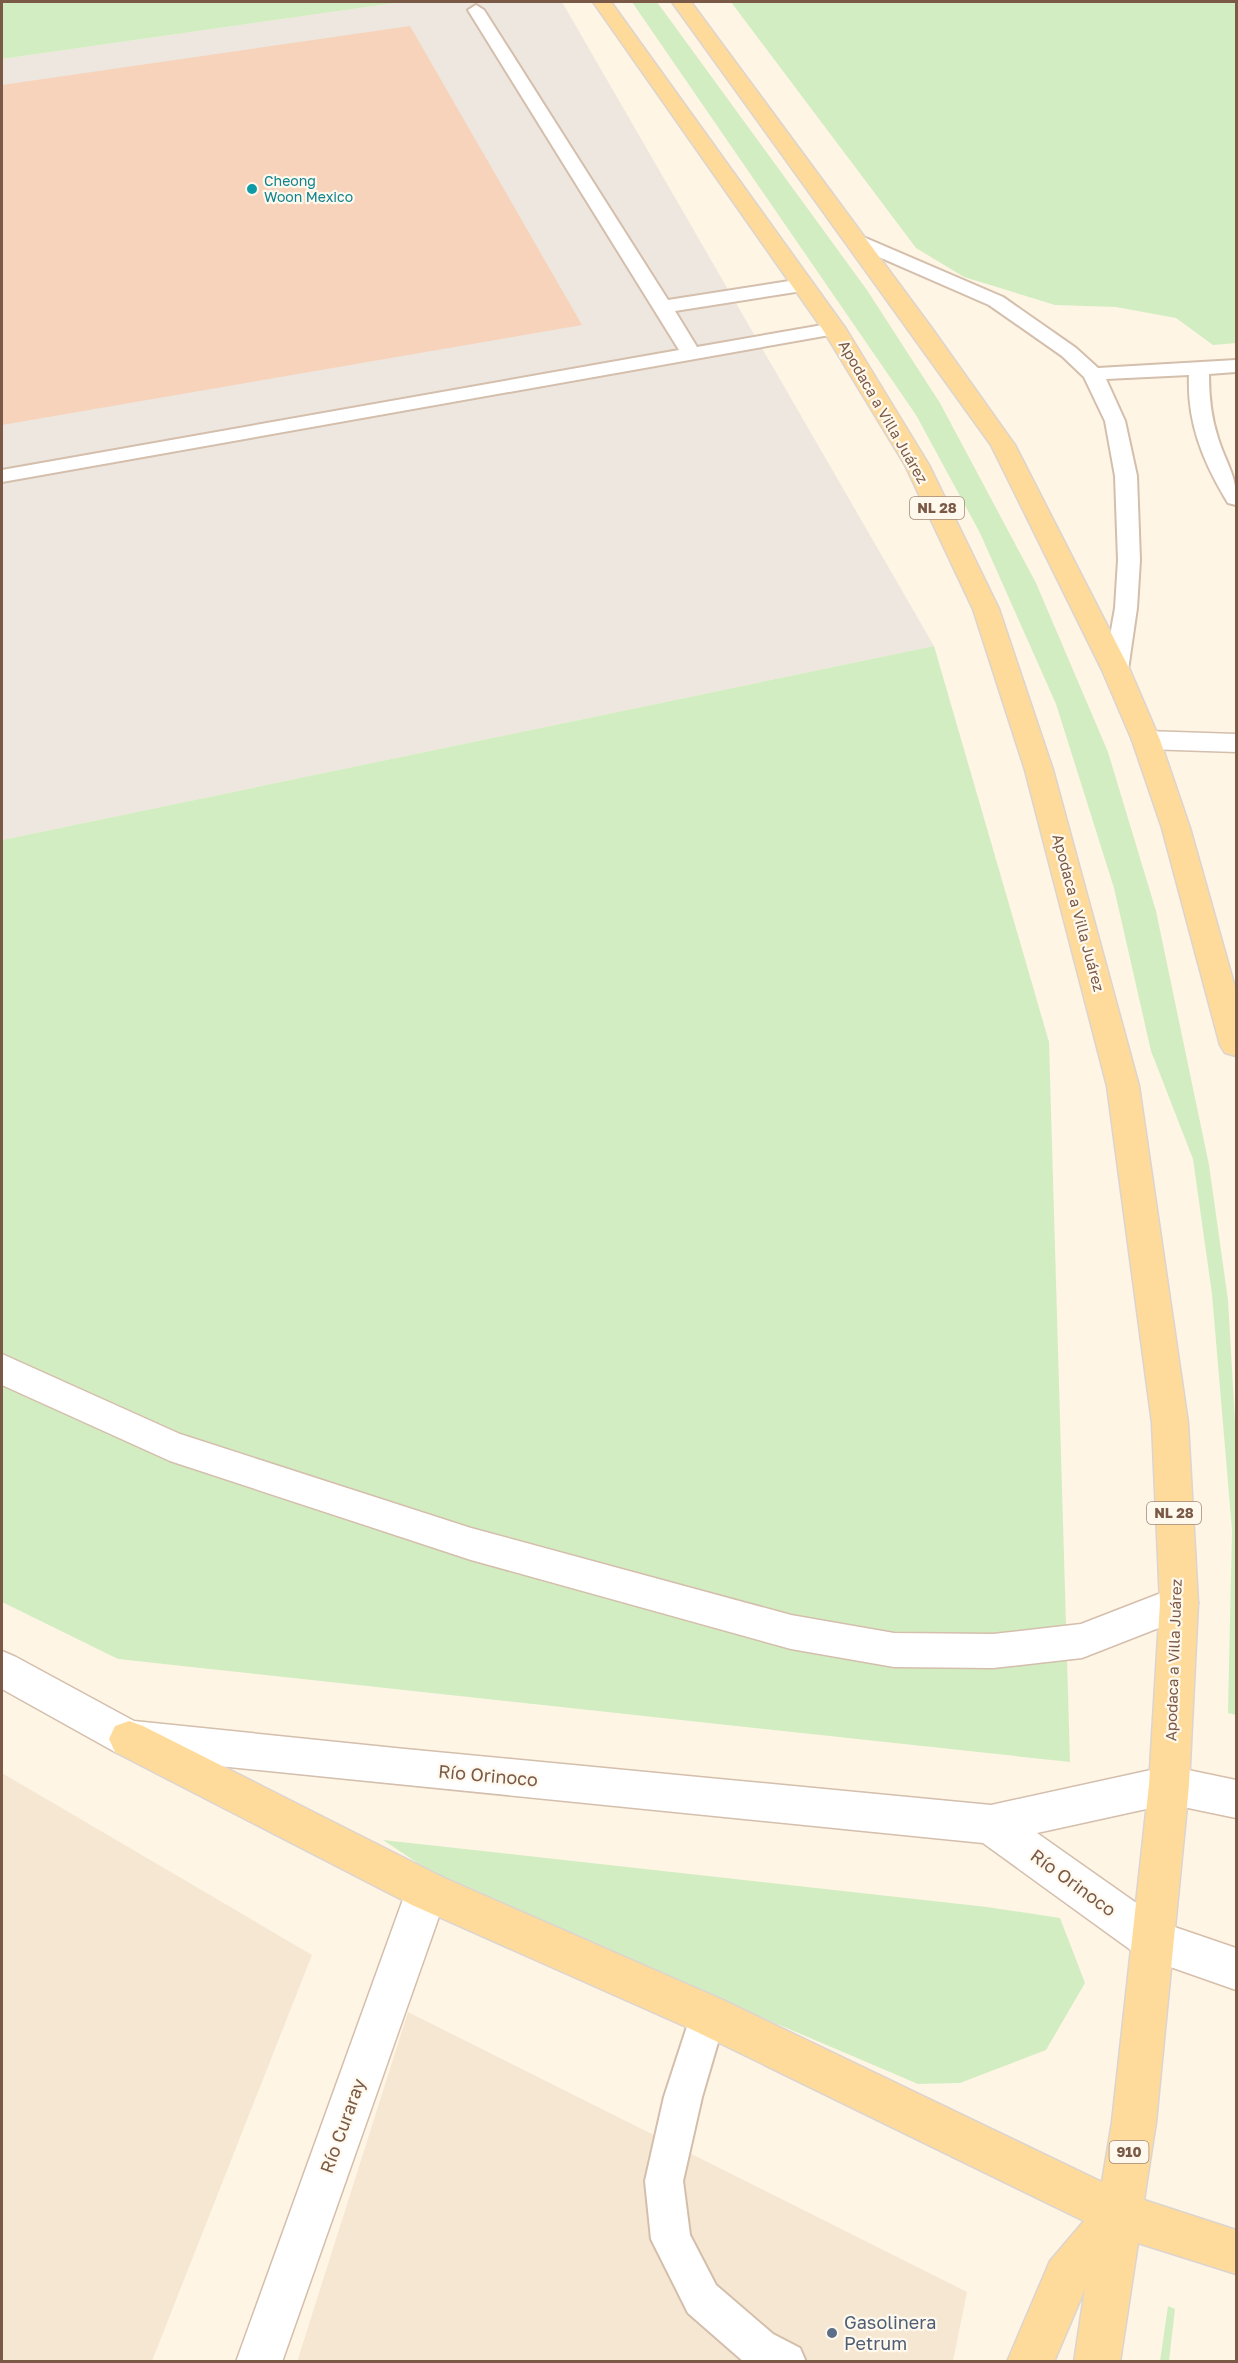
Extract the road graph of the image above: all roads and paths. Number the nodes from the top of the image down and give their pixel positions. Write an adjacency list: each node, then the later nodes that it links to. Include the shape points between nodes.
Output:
1 (602, 2): 5 (main road, Apodaca a Villa Juárez / NL 28)
2 (681, 2): 4 (main road)
3 (476, 10): 6 (lane)
4 (854, 239): 11 (lane, via 996,301); 14 (main road, via 1003,446)
5 (801, 285): 6 (lane); 7 (main road, Apodaca a Villa Juárez / NL 28)
6 (663, 307): 8 (lane)
7 (834, 329): 8 (lane); 19 (main road, Apodaca a Villa Juárez / NL 28, via 916,465 986,609 1039,770 1080,920 1123,1086 1170,1423)
8 (691, 353): 12 (lane)
9 (1236, 366): 10 (lane)
10 (1199, 368): 11 (lane); 13 (lane, via 1203,425 1218,470)
11 (1094, 374): 14 (lane, via 1115,421 1126,476 1129,560)
12 (2, 476)
13 (1236, 498)
14 (1116, 670): 15 (main road)
15 (1146, 740): 16 (street); 17 (main road, via 1176,828)
16 (1236, 742)
17 (1236, 1045)
18 (2, 1369): 19 (street, via 170,1446 471,1544 791,1632 894,1650 993,1651 1082,1641)
19 (1179, 1603): 22 (main road, Apodaca a Villa Juárez / NL 28)
20 (2, 1669): 21 (street, Río Orinoco)
21 (129, 1739): 24 (street, Río Orinoco); 25 (main road)
22 (1169, 1785): 23 (street); 24 (street, Río Orinoco); 26 (main road, Apodaca a Villa Juárez / NL 28)
23 (1236, 1799)
24 (991, 1824): 26 (street, Río Orinoco)
25 (427, 1891): 28 (main road); 31 (street, Río Curaray)
26 (1154, 1941): 27 (street, Río Orinoco); 29 (main road, 910, via 1134,2122)
27 (1236, 1969)
28 (708, 2015): 29 (main road); 32 (lane, via 683,2097 664,2181 671,2239 702,2299 759,2348)
29 (1119, 2214): 30 (main road); 33 (main road, via 1066,2277); 34 (main road, 910)
30 (1236, 2252)
31 (259, 2361)
32 (786, 2361)
33 (1030, 2361)
34 (1097, 2361)

